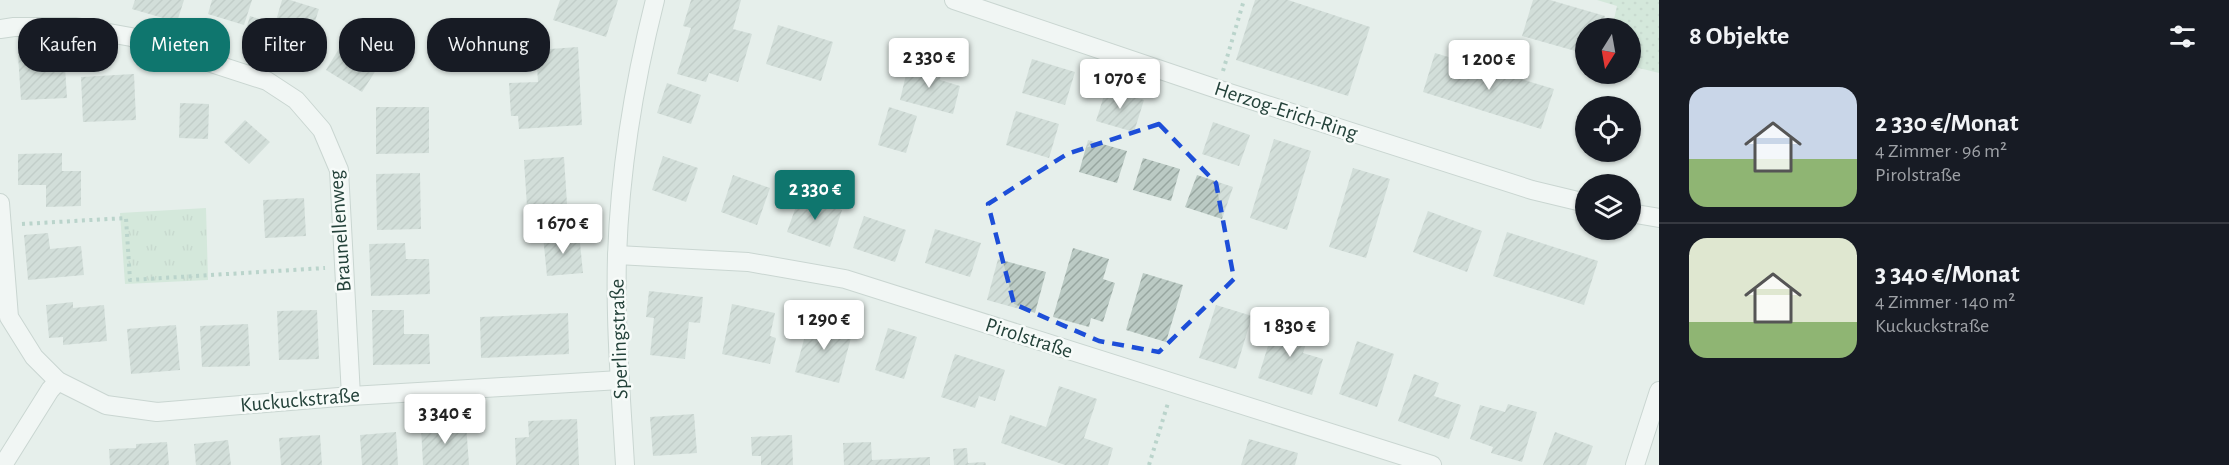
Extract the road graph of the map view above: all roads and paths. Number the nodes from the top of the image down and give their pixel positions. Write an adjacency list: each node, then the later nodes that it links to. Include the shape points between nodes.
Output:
1 (655, 0): 11 (street, Sperlingstraße, via 626,156)
2 (954, 0): 5 (street, Herzog-Erich-Ring)
3 (1244, 0): 5 (path)
4 (0, 29): 12 (street, Braunellenweg, via 76,27 131,37 267,81 296,100 322,130 339,170)
5 (1217, 89): 6 (street, Herzog-Erich-Ring)
6 (1575, 200)
7 (0, 204): 10 (street, Kuckuckstraße)
8 (1641, 215): 9 (street)
9 (1659, 218)
10 (1, 226): 12 (path, via 126,218 130,280); 14 (street, Kuckuckstraße, via 9,317 34,357)
11 (617, 255): 13 (street, Sperlingstraße); 15 (street, Pirolstraße, via 748,262 845,279)
12 (344, 267): 17 (street, Braunellenweg)
13 (620, 380): 17 (street, Kuckuckstraße); 20 (street, Sperlingstraße)
14 (58, 381): 17 (street, Kuckuckstraße, via 106,405 157,412); 19 (street)
15 (1173, 384): 21 (path); 22 (street, Pirolstraße)
16 (1659, 391): 18 (street)
17 (351, 396)
18 (1637, 464)
19 (3, 465)
20 (625, 465)
21 (1149, 465)
22 (1432, 465)

